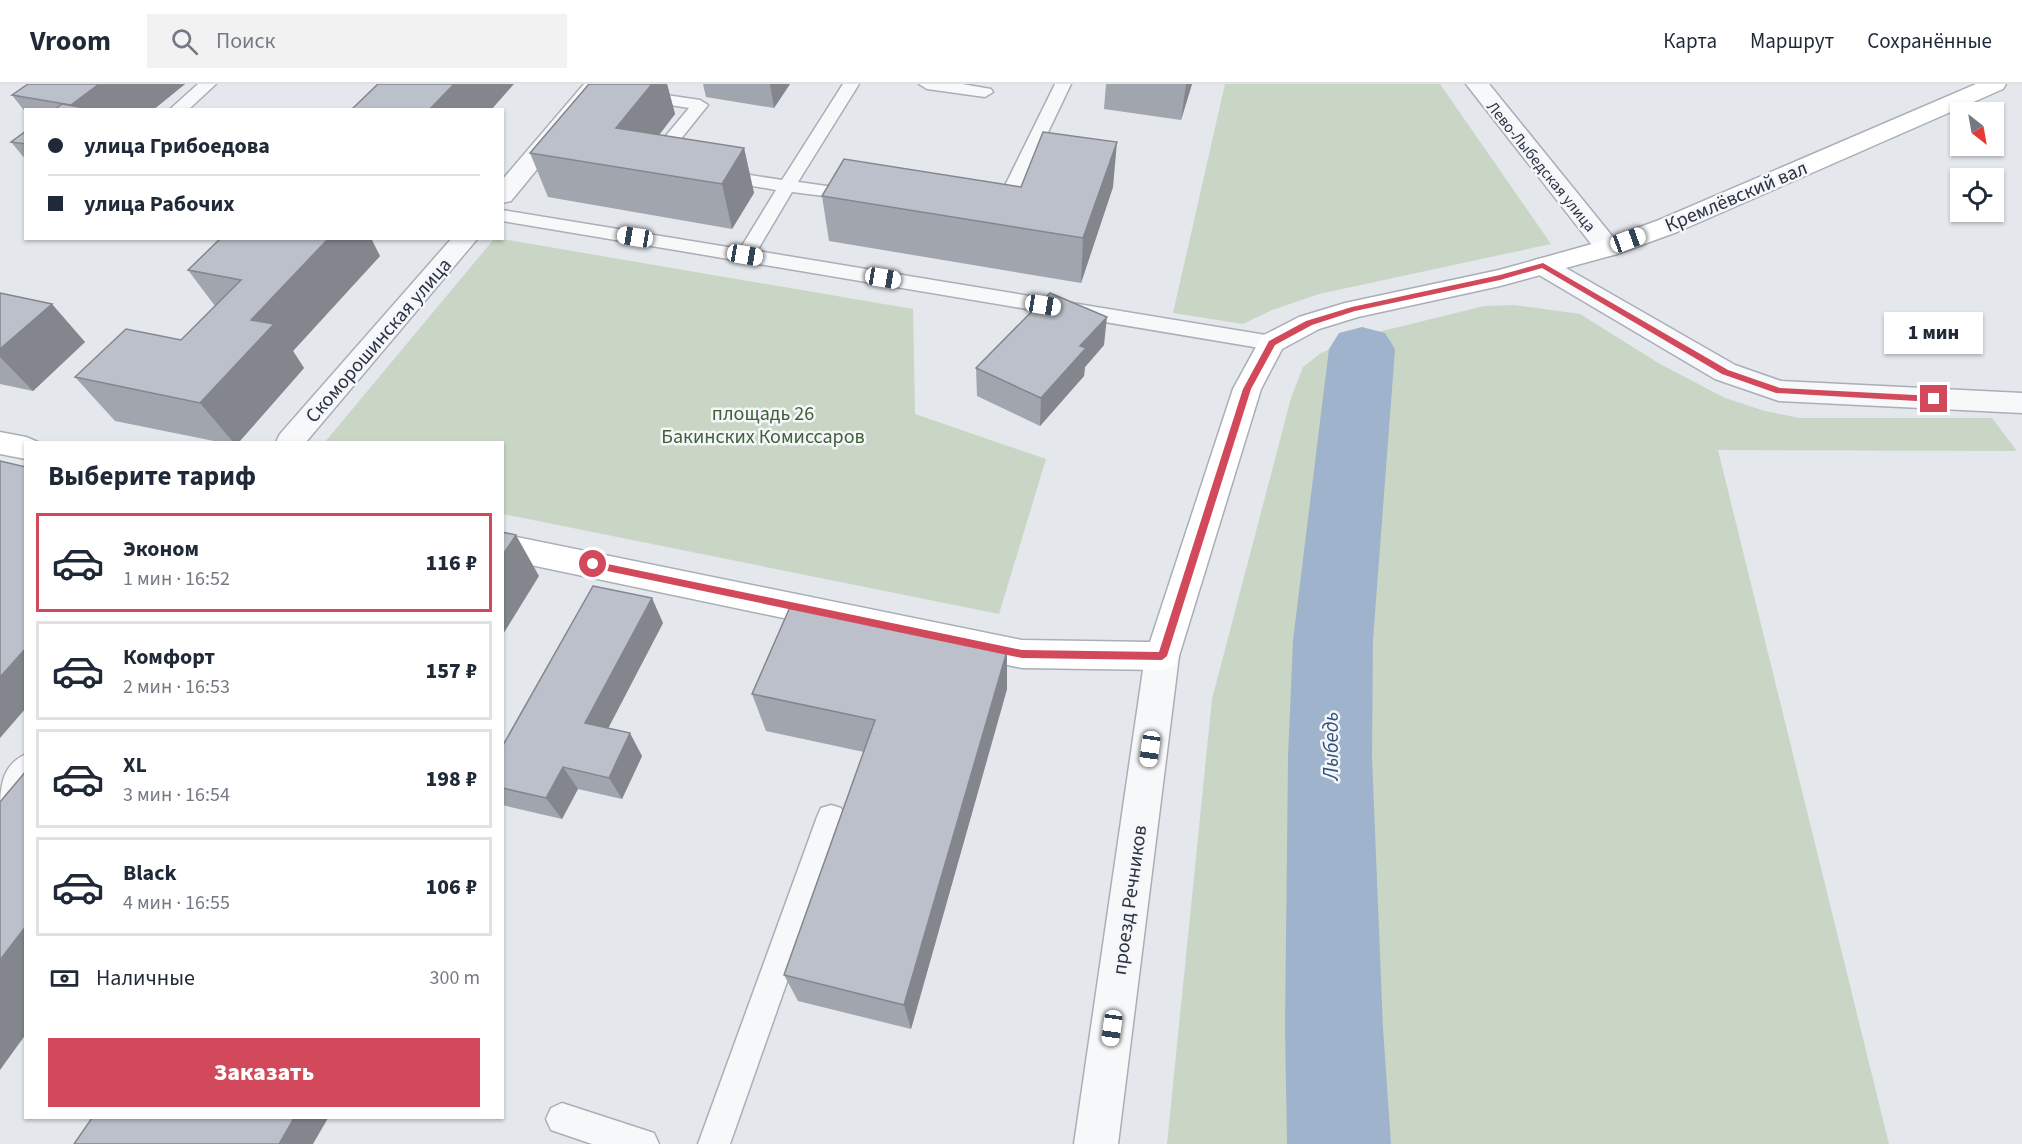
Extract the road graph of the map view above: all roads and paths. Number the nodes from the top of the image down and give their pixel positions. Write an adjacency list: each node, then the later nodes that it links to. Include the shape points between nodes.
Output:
1 (208, 84): 9 (lane)
2 (851, 84): 12 (lane)
3 (927, 84): 8 (lane)
4 (1063, 84): 15 (lane, via 1001,214)
5 (1477, 84): 18 (street, Лево-Лыбедская улица)
6 (1995, 84): 18 (main road, Кремлёвский вал, via 1668,226)
7 (607, 90): 10 (lane, via 700,105 651,165); 13 (street)
8 (985, 92)
9 (179, 108)
10 (674, 168)
11 (696, 172): 12 (lane)
12 (788, 186): 14 (lane); 19 (lane)
13 (504, 194)
14 (871, 197)
15 (977, 211)
16 (504, 214): 19 (lane)
17 (464, 240): 23 (street, Скоморошинская улица)
18 (1608, 248): 20 (main road, Кремлёвский вал)
19 (745, 255): 21 (lane)
20 (1543, 266): 21 (main road, Кремлёвский вал, via 1354,309 1309,323); 22 (street, via 1725,372 1779,391)
21 (1272, 343): 27 (main road, via 1247,389)
22 (2022, 403)
23 (292, 441)
24 (0, 443): 25 (main road)
25 (24, 448)
26 (504, 546): 27 (main road, via 1022,654)
27 (1162, 656): 34 (street, проезд Речников)
28 (24, 772): 29 (street)
29 (0, 802)
30 (831, 816): 33 (lane)
31 (562, 1119): 32 (lane)
32 (643, 1144)
33 (714, 1144)
34 (1096, 1144)

